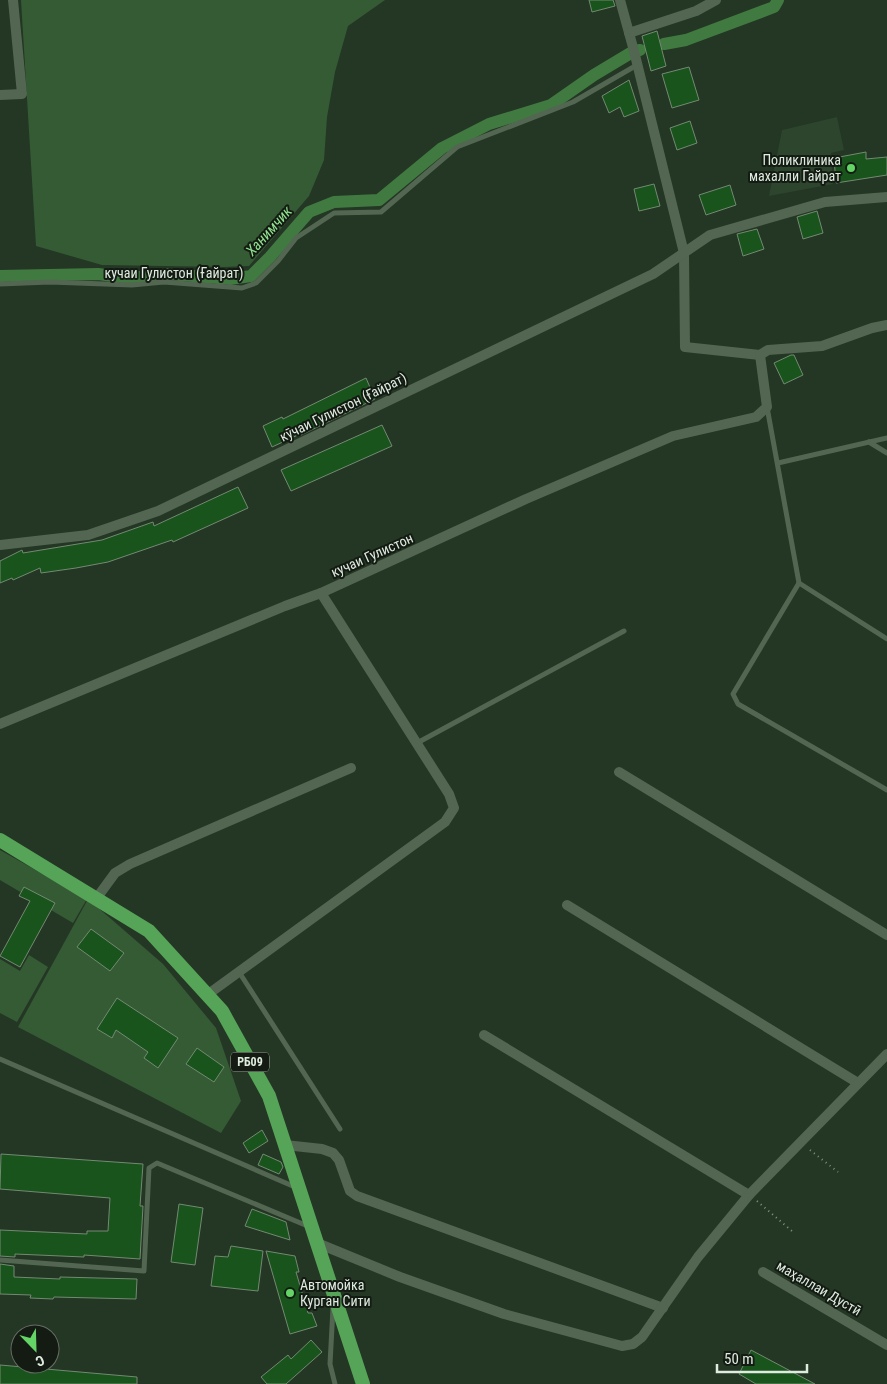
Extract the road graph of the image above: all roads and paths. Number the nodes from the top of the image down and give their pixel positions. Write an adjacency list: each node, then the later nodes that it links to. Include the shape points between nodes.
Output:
1 (14, 0): 6 (street, via 22,94)
2 (620, 0): 4 (street)
3 (716, 0): 4 (street, via 696,11)
4 (629, 35): 5 (street)
5 (637, 62): 8 (street); 9 (lane, кучаи Гулистон (Ғайрат), via 573,102 457,147 382,212 334,213 296,238 256,283 242,288 164,282 132,285)
6 (0, 95)
7 (887, 197): 8 (street, кӯчаи Гулистон (Ғайрат), via 825,202 710,235)
8 (684, 253): 11 (street, via 685,347); 17 (street, кӯчаи Гулистон (Ғайрат), via 653,274 158,511 88,535)
9 (0, 284)
10 (887, 325): 11 (street, via 822,346 768,350)
11 (760, 355): 12 (street)
12 (767, 407): 16 (lane); 19 (street, кучаи Гулистон, via 756,417 673,436)
13 (887, 438): 14 (lane)
14 (868, 442): 15 (lane); 16 (lane)
15 (887, 453)
16 (778, 463): 18 (lane)
17 (0, 545)
18 (799, 583): 21 (lane); 26 (lane, via 733,694 735,699 738,704)
19 (321, 593): 22 (street, кучаи Гулистон); 23 (street)
20 (624, 631): 23 (lane)
21 (887, 639)
22 (0, 724)
23 (416, 743): 31 (street, via 449,794 454,808 445,822)
24 (351, 768): 28 (street, via 130,864 115,873)
25 (619, 772): 30 (street)
26 (887, 790)
27 (0, 840): 28 (highway, РБ09)
28 (96, 899): 32 (highway, РБ09, via 149,931)
29 (567, 906): 36 (street)
30 (887, 935)
31 (239, 972): 32 (street); 37 (lane)
32 (207, 995): 39 (highway, РБ09, via 222,1011 268,1096)
33 (484, 1035): 42 (street)
34 (887, 1054): 36 (street)
35 (0, 1059): 41 (lane)
36 (858, 1083): 38 (street)
37 (340, 1129)
38 (800, 1142): 40 (path); 42 (street)
39 (285, 1145): 41 (highway, РБ09); 49 (street, via 333,1153 339,1160 350,1191 357,1196)
40 (838, 1172)
41 (300, 1189): 43 (highway, РБ09)
42 (749, 1195): 44 (path); 49 (street, via 698,1257)
43 (313, 1228): 45 (highway, РБ09); 46 (lane, via 157,1163 149,1168 144,1271)
44 (793, 1232)
45 (317, 1243): 48 (highway, РБ09); 49 (street, via 504,1314 622,1346 633,1344 642,1337)
46 (0, 1260)
47 (763, 1272): 50 (street, маҳаллаи Дустӣ)
48 (334, 1295): 51 (lane, via 330,1364); 52 (highway, РБ09)
49 (662, 1308)
50 (887, 1345)
51 (335, 1384)
52 (363, 1384)

